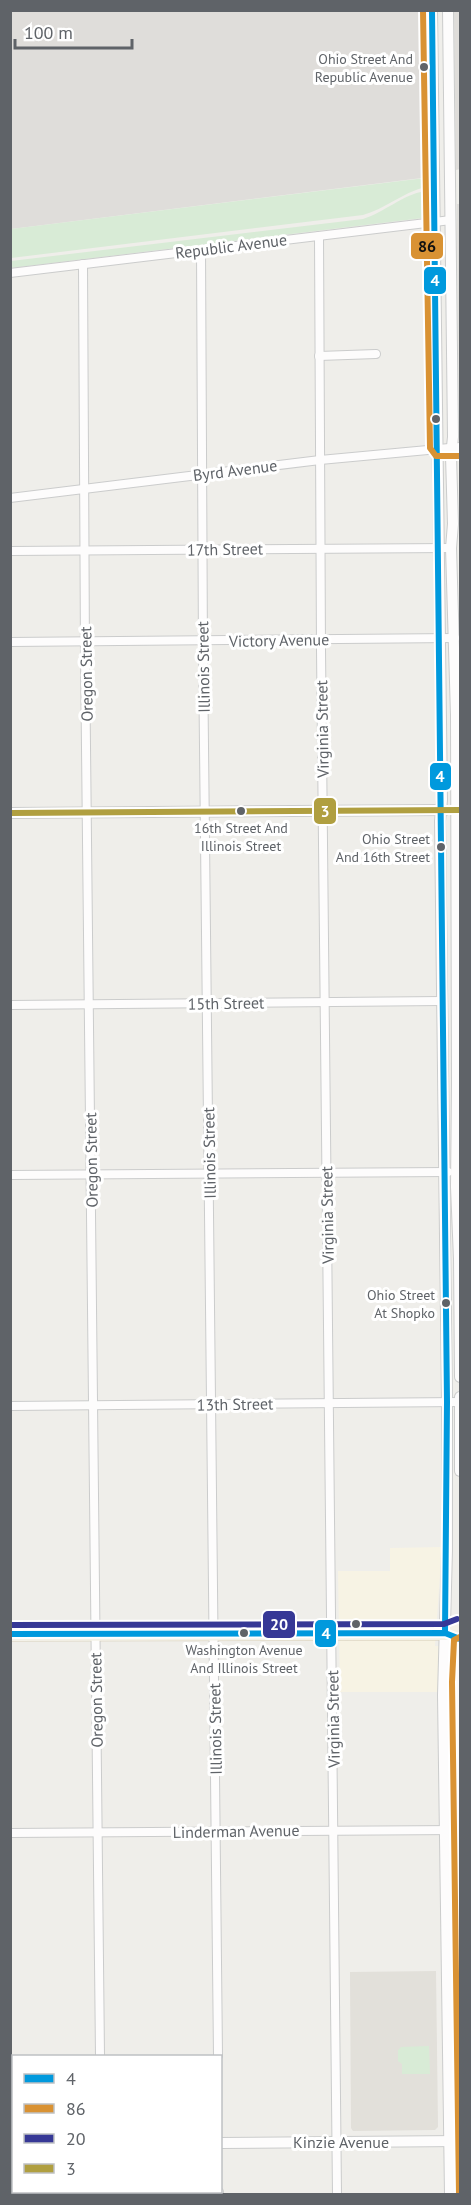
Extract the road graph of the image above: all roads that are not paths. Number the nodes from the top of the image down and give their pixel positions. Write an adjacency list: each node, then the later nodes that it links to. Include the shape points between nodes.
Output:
1 (432, 10): 3 (street)
2 (448, 10): 4 (street)
3 (433, 87): 4 (street); 6 (street)
4 (449, 88): 5 (street)
5 (451, 220): 6 (street, Republic Avenue); 14 (street)
6 (435, 223): 7 (street, Republic Avenue); 13 (street)
7 (319, 236): 8 (street, Republic Avenue); 12 (street, Virginia Street)
8 (201, 250): 9 (street, Republic Avenue); 16 (street, Illinois Street)
9 (83, 264): 10 (street, Republic Avenue); 17 (street, Oregon Street)
10 (10, 273)
11 (376, 354): 12 (street)
12 (320, 356): 15 (street, Virginia Street)
13 (439, 447): 14 (street, Byrd Avenue); 15 (street, Byrd Avenue); 20 (street)
14 (456, 447): 20 (street, via 453,524)
15 (320, 460): 16 (street, Byrd Avenue); 19 (street, Virginia Street)
16 (202, 474): 17 (street, Byrd Avenue); 21 (street, Illinois Street)
17 (84, 489): 18 (street, Byrd Avenue); 22 (street, Oregon Street)
18 (10, 498)
19 (320, 548): 20 (street, 17th Street); 21 (street, 17th Street); 26 (street, Virginia Street)
20 (445, 548): 24 (street); 25 (street)
21 (202, 549): 22 (street, 17th Street); 27 (street, Illinois Street)
22 (85, 550): 23 (street, 17th Street); 29 (street, Oregon Street)
23 (10, 551)
24 (439, 638): 25 (street, Victory Avenue); 26 (street, Victory Avenue); 31 (street)
25 (454, 638): 32 (street)
26 (321, 639): 27 (street, Victory Avenue); 30 (street, Virginia Street)
27 (203, 640): 29 (street, Victory Avenue); 33 (street, Illinois Street)
28 (10, 642): 29 (street, Victory Avenue)
29 (85, 642): 34 (street, Oregon Street)
30 (322, 810): 31 (street); 33 (street); 37 (street, Virginia Street)
31 (441, 810): 32 (street); 36 (street)
32 (458, 810): 42 (street)
33 (205, 811): 34 (street); 38 (street, Illinois Street)
34 (87, 812): 35 (street); 40 (street, Oregon Street)
35 (10, 813)
36 (442, 1001): 37 (street, 15th Street); 41 (street)
37 (325, 1002): 38 (street, 15th Street); 43 (street, Virginia Street)
38 (207, 1004): 40 (street, 15th Street); 46 (street, Illinois Street)
39 (10, 1005): 40 (street, 15th Street)
40 (89, 1005): 48 (street, Oregon Street)
41 (443, 1076): 42 (street); 44 (street)
42 (457, 1084): 45 (street)
43 (327, 1172): 44 (street); 46 (street); 53 (street, Virginia Street)
44 (444, 1172): 45 (street); 51 (street)
45 (458, 1172): 49 (street)
46 (209, 1173): 48 (street); 54 (street, Illinois Street)
47 (10, 1175): 48 (street)
48 (91, 1175): 55 (street, Oregon Street)
49 (460, 1377)
50 (460, 1397): 52 (street)
51 (447, 1402): 52 (street, 13th Street); 53 (street, 13th Street); 61 (street)
52 (460, 1402): 57 (street)
53 (329, 1403): 54 (street, 13th Street); 63 (street, Virginia Street)
54 (211, 1404): 55 (street, 13th Street); 59 (street, Illinois Street)
55 (94, 1405): 56 (street, 13th Street); 60 (street, Oregon Street)
56 (10, 1406)
57 (460, 1471)
58 (460, 1628): 61 (main road)
59 (214, 1632): 60 (main road); 63 (main road); 69 (street, Illinois Street)
60 (95, 1633): 62 (main road); 70 (street, Oregon Street)
61 (445, 1633): 63 (main road); 64 (main road); 66 (street)
62 (10, 1634)
63 (332, 1634): 67 (street, Virginia Street)
64 (460, 1639)
65 (460, 1646): 68 (street)
66 (446, 1829): 67 (street, Linderman Avenue); 68 (street, Linderman Avenue); 75 (street)
67 (334, 1830): 69 (street, Linderman Avenue); 76 (street, Virginia Street)
68 (460, 1830): 72 (street)
69 (216, 1831): 70 (street, Linderman Avenue); 74 (street, Illinois Street)
70 (98, 1832): 71 (street, Linderman Avenue); 73 (street, Oregon Street)
71 (10, 1833)
72 (460, 1982)
73 (100, 2055)
74 (218, 2055)
75 (455, 2141): 76 (street, Kinzie Avenue); 79 (street)
76 (337, 2142): 77 (street, Kinzie Avenue); 78 (street, Virginia Street)
77 (222, 2143)
78 (337, 2194)
79 (450, 2194)

